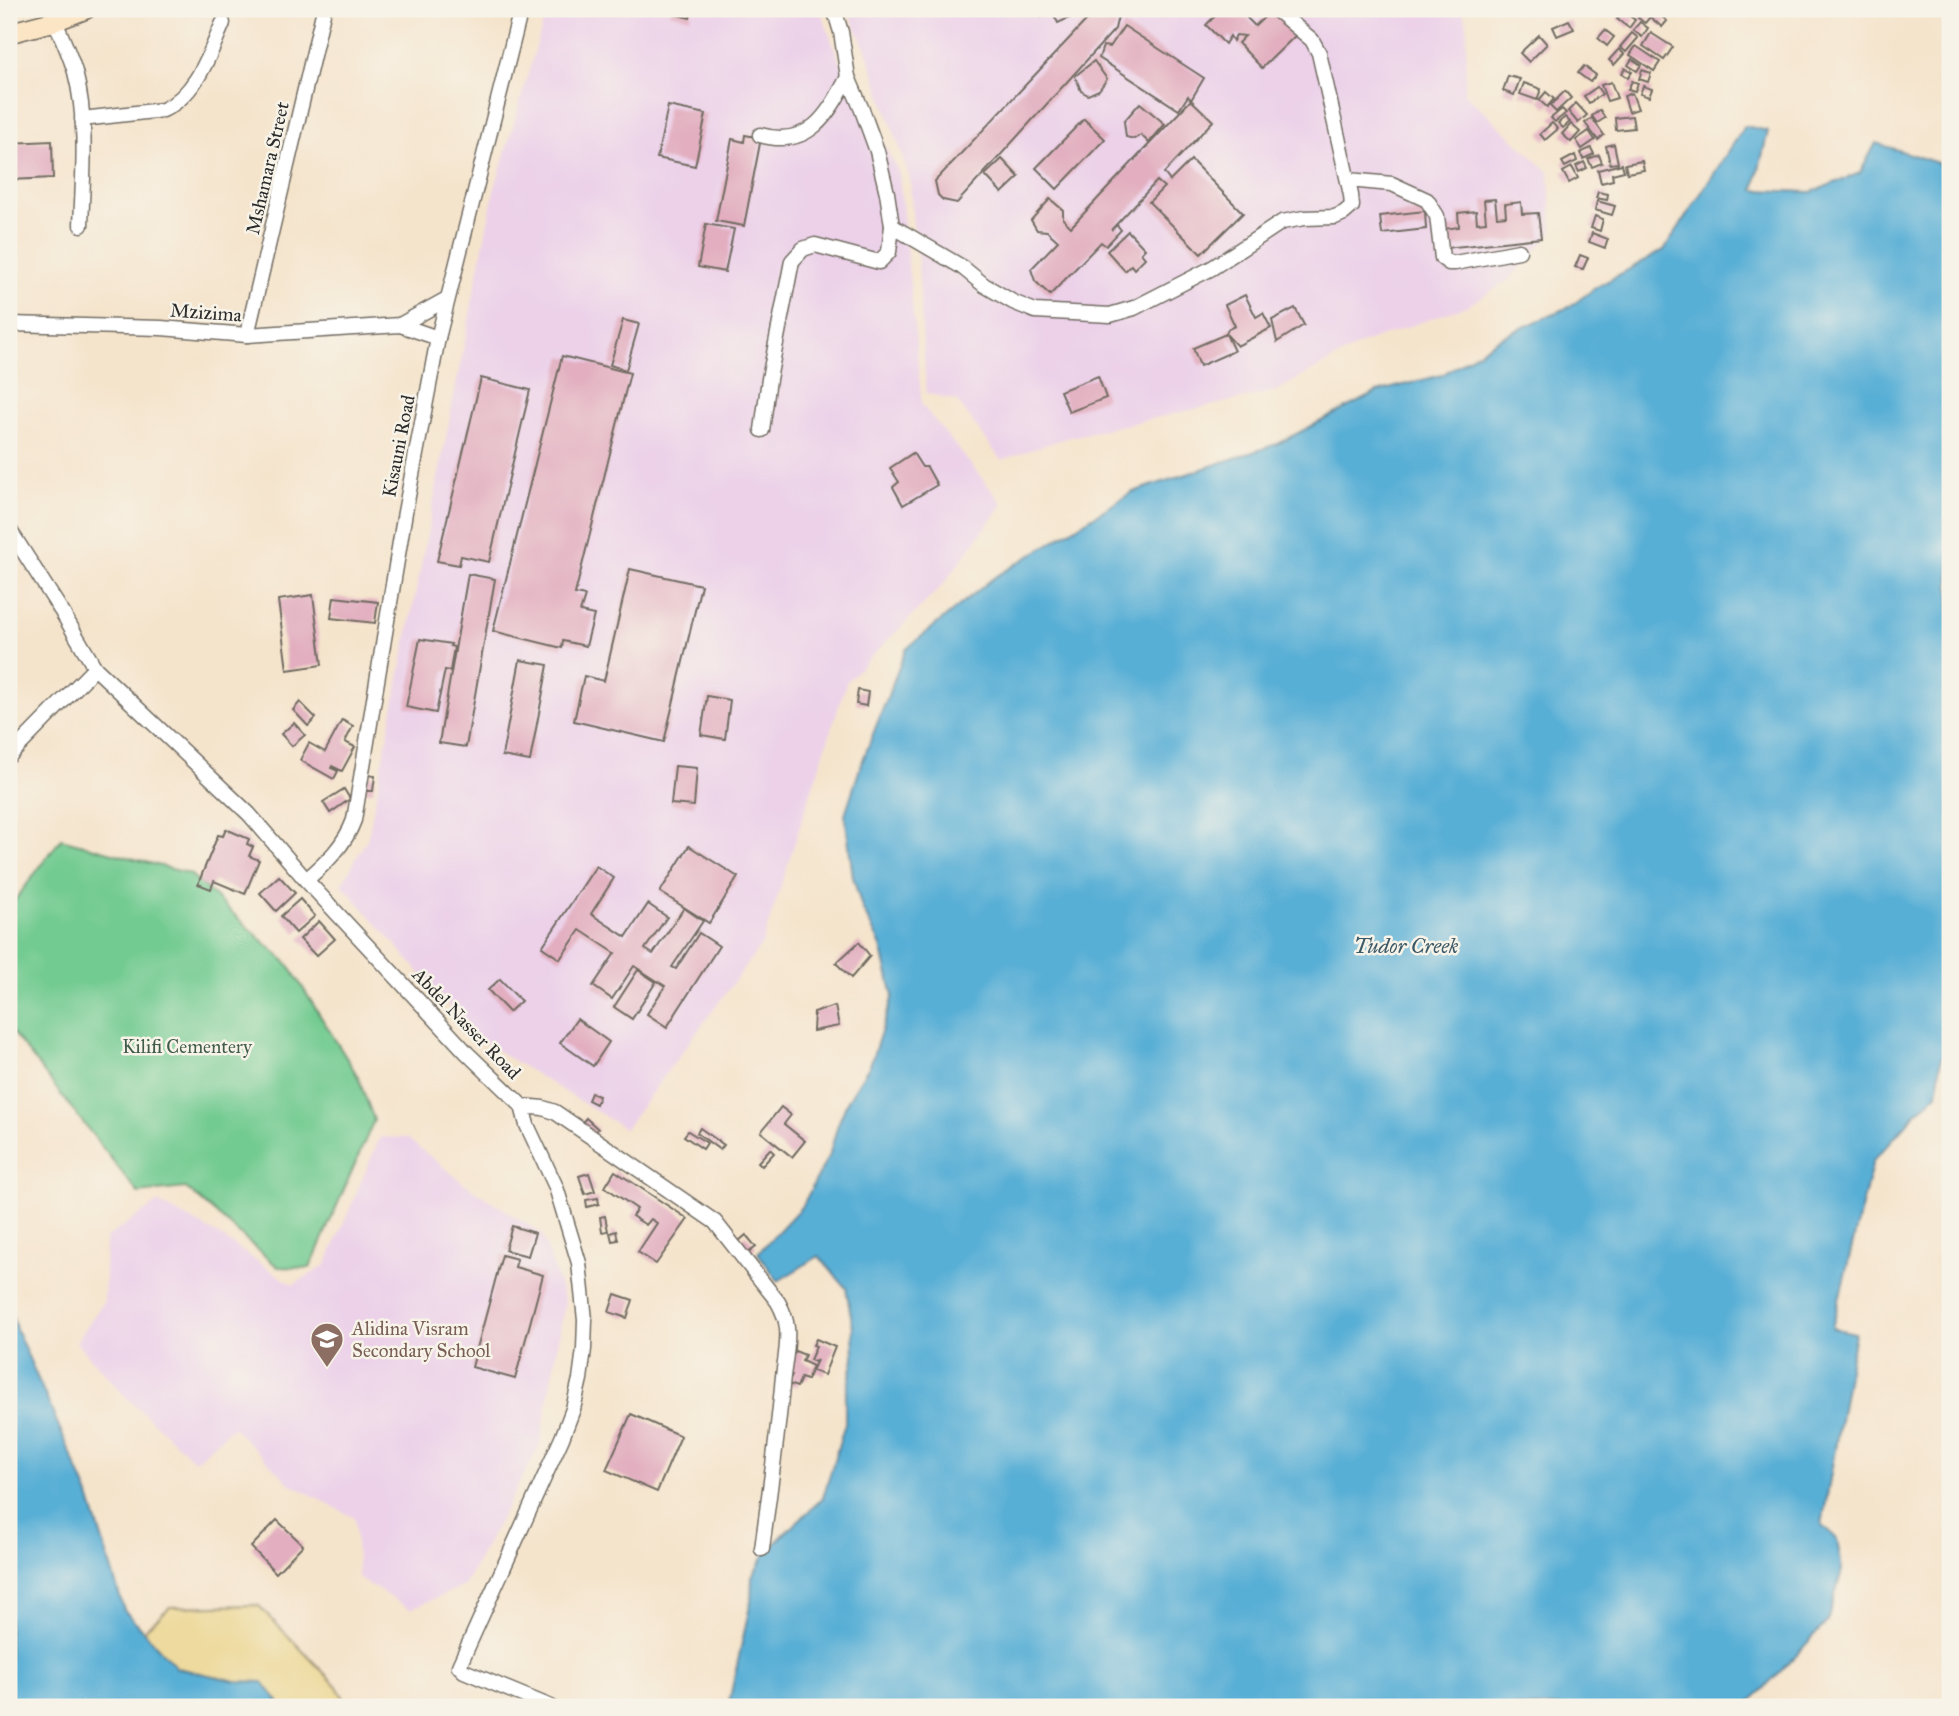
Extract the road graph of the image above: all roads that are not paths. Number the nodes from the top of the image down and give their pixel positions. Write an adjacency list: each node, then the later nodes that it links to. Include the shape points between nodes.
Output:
1 (86, 9): 6 (main road)
2 (324, 9): 19 (street, Mshamara Street)
3 (521, 9): 16 (street, Kisauni Road)
4 (834, 9): 9 (street)
5 (1275, 9): 12 (street, via 1312,40 1319,53)
6 (55, 21): 8 (main road); 10 (street, via 75,72)
7 (223, 23): 10 (street, via 181,99 163,110)
8 (9, 33)
9 (848, 77): 11 (street, via 827,115 807,131 782,138); 14 (street, via 877,151)
10 (82, 119): 13 (street)
11 (760, 135)
12 (1348, 180): 14 (street, via 1352,206 1344,213 1282,222 1212,268 1110,315 1035,312); 15 (street, via 1392,184 1427,200 1437,216 1440,249 1449,263)
13 (81, 225)
14 (892, 226): 21 (street, via 889,252 879,262 815,245 803,249 792,261)
15 (1519, 251)
16 (447, 299): 18 (street); 20 (street, Kisauni Road)
17 (9, 324): 19 (street, Mzizima)
18 (400, 325): 19 (street, Mzizima); 20 (street)
19 (247, 335)
20 (438, 338): 25 (street, Kisauni Road, via 357,809 351,829 336,851)
21 (762, 430)
22 (9, 529): 23 (street, Abdel Nasser Road)
23 (95, 668): 24 (street); 25 (street, Abdel Nasser Road, via 249,814)
24 (9, 756)
25 (306, 880): 26 (street, Abdel Nasser Road)
26 (522, 1106): 27 (street, Abdel Nasser Road, via 555,1112 715,1222 778,1302 787,1325 787,1346); 28 (street, via 556,1187 579,1263 585,1320 583,1359 562,1438 459,1666)
27 (762, 1549)
28 (551, 1707)

